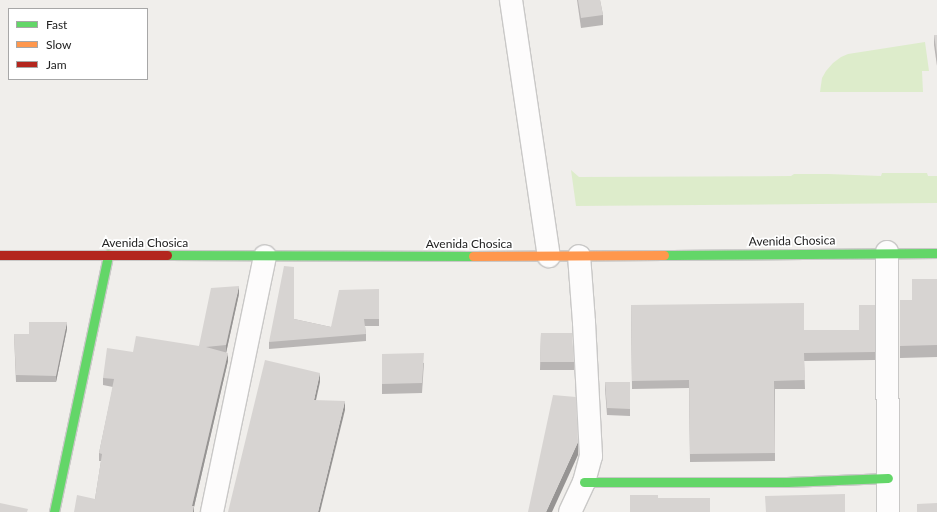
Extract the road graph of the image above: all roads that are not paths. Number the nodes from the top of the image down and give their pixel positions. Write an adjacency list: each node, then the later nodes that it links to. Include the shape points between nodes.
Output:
1 (511, 0): 7 (street)
2 (887, 252): 3 (main road, Avenida Chosica); 8 (main road, Avenida Chosica); 9 (street)
3 (937, 253)
4 (0, 256): 5 (main road, Avenida Chosica)
5 (108, 256): 6 (main road, Avenida Chosica); 11 (main road)
6 (265, 256): 7 (main road, Avenida Chosica); 12 (street)
7 (549, 256): 8 (main road, Avenida Chosica)
8 (579, 256): 10 (street, via 590,456)
9 (888, 478): 10 (main road, via 787,482); 14 (street)
10 (584, 482): 13 (street)
11 (54, 512)
12 (212, 512)
13 (570, 512)
14 (888, 512)

